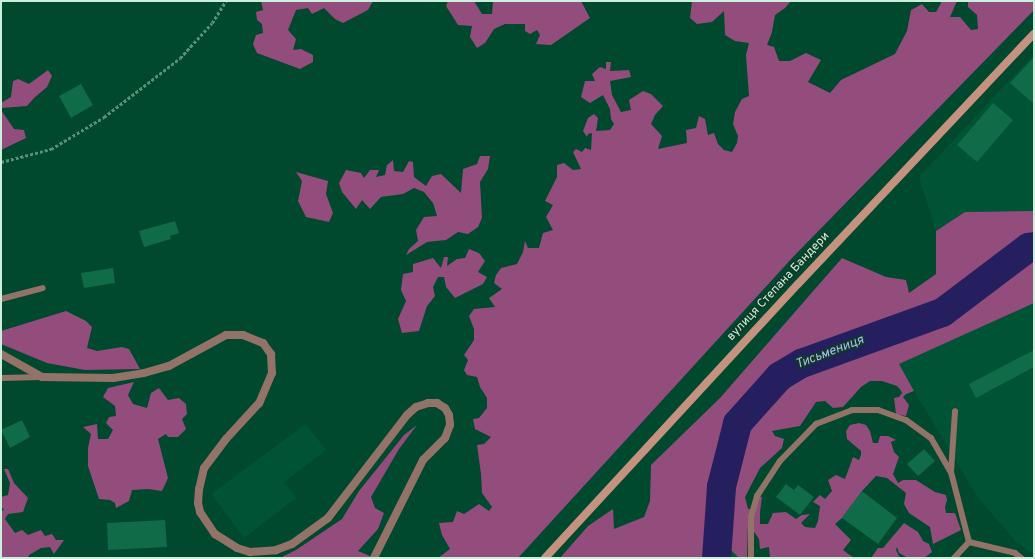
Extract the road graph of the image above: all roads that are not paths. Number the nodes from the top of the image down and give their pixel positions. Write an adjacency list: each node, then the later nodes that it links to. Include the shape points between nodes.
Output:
1 (1034, 34): 11 (main road, вулиця Степана Бандери)
2 (42, 288): 3 (lane)
3 (1, 300)
4 (1, 354): 5 (street)
5 (42, 377): 6 (lane); 10 (street, via 113,378 144,373 169,366 226,335 244,335 263,343 271,354 272,372 259,403 204,468 198,503 200,512 215,534 237,548 250,552 276,550 292,544 328,518 407,415 428,403 437,403 445,408 449,416 450,425 445,438 423,460)
6 (1, 378)
7 (955, 411): 8 (lane)
8 (951, 472): 9 (lane); 12 (lane, via 931,438 906,420 878,410 852,410 816,424 780,461 757,496 751,517)
9 (969, 542): 13 (lane); 14 (lane, via 1015,553)
10 (374, 558)
11 (545, 558)
12 (751, 558)
13 (954, 558)
14 (1021, 558)

